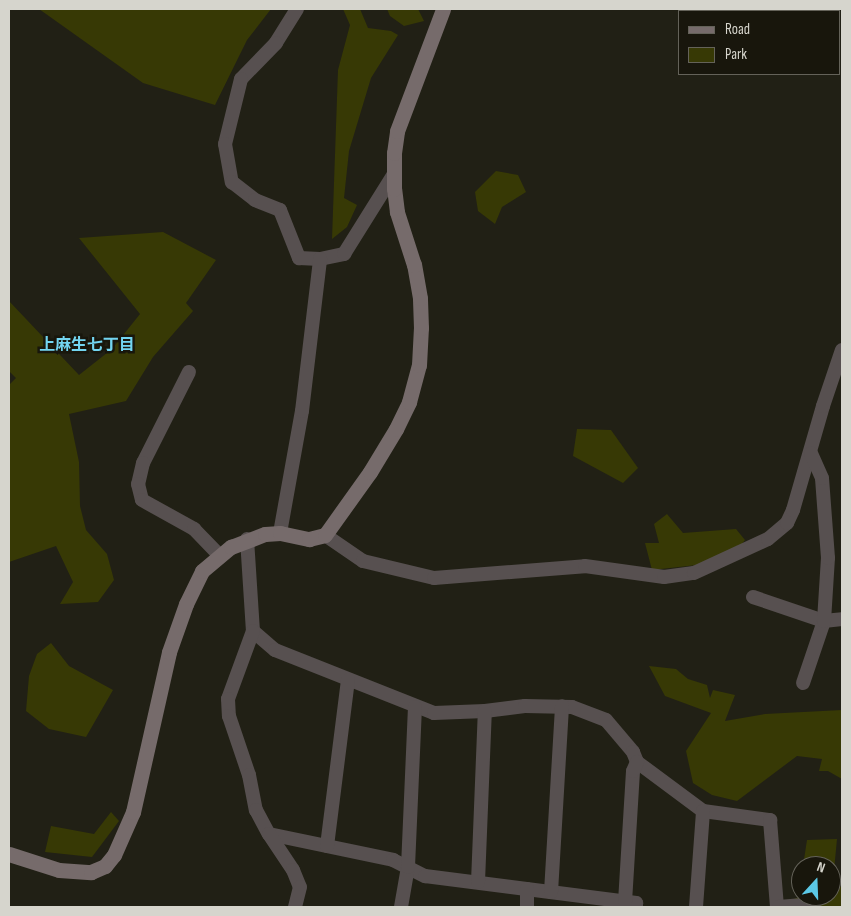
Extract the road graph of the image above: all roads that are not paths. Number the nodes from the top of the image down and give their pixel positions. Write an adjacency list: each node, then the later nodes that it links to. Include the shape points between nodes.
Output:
1 (297, 9): 4 (street, via 276,43 241,79 225,144 232,182 255,200 280,210 299,258)
2 (443, 9): 3 (street, via 397,131)
3 (394, 174): 4 (street, via 344,254); 9 (street, via 397,212 414,265 420,298 419,365 409,402 396,429)
4 (320, 259): 8 (street, via 302,411)
5 (842, 350): 7 (street)
6 (189, 372): 11 (street, via 143,463 138,484 142,500 194,528)
7 (811, 453): 9 (street, via 793,510 777,533 743,552 679,576 664,577 585,566 434,578 363,561); 14 (street, via 822,478 828,558)
8 (280, 534): 9 (street, via 309,539); 10 (street)
9 (326, 535)
10 (247, 539): 11 (street); 15 (street)
11 (219, 555): 25 (street, via 202,571 178,628 154,712 133,812 114,855 105,866 91,872 59,870)
12 (753, 597): 14 (street)
13 (842, 619): 14 (street)
14 (824, 621): 17 (street)
15 (253, 630): 16 (street, via 275,650); 23 (street, via 228,699 229,716 249,775 256,810)
16 (348, 680): 19 (street); 24 (street)
17 (803, 683)
18 (562, 706): 20 (street); 21 (street, via 606,720); 29 (street)
19 (415, 707): 20 (street, via 434,713); 26 (street)
20 (485, 711): 27 (street)
21 (638, 762): 22 (street); 30 (street, via 633,771)
22 (704, 811): 35 (street); 36 (street, via 770,820)
23 (269, 834): 24 (street); 32 (street, via 294,870 300,887)
24 (327, 846): 26 (street, via 392,860)
25 (9, 854)
26 (408, 867): 27 (street, via 425,876); 33 (street)
27 (478, 882): 28 (street)
28 (527, 889): 29 (street); 34 (street)
29 (551, 892): 30 (street)
30 (631, 904)
31 (791, 906): 36 (street)
32 (294, 907)
33 (401, 907)
34 (527, 907)
35 (696, 907)
36 (778, 907)

